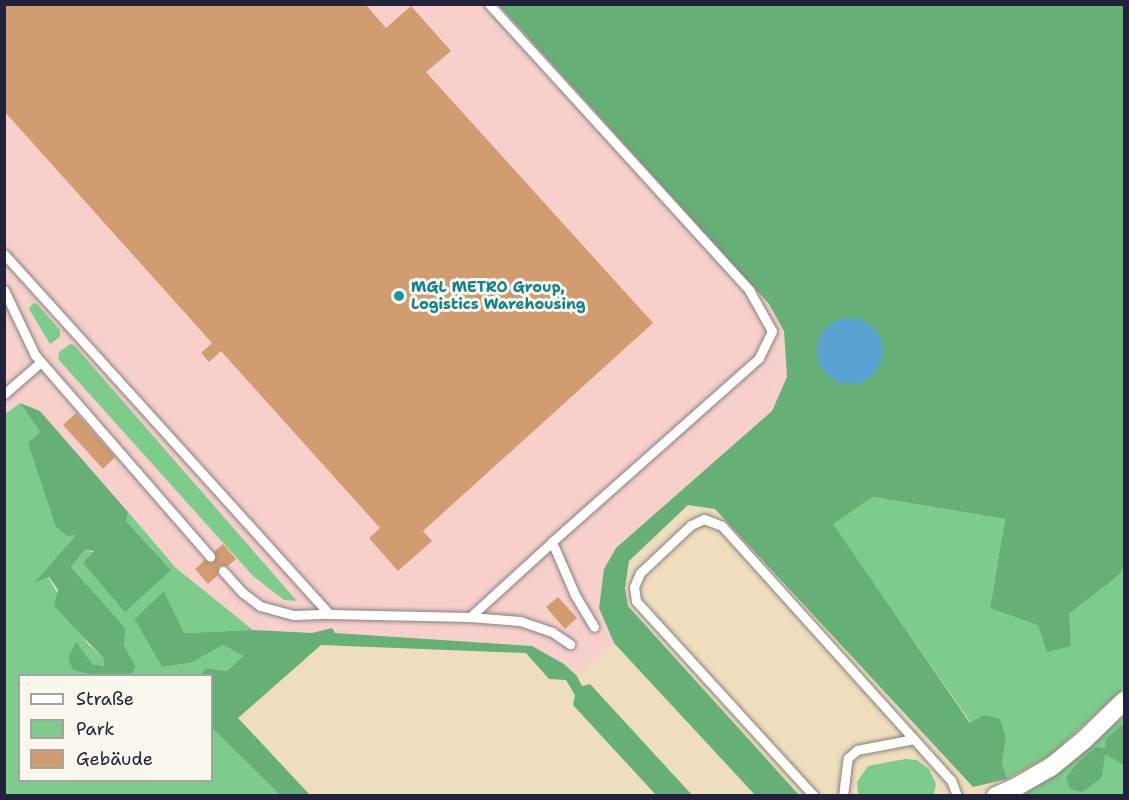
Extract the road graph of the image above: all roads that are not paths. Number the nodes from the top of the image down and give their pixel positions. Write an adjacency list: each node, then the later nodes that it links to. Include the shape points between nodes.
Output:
1 (489, 4): 6 (lane, via 749,290 772,331 759,358)
2 (4, 254): 9 (lane)
3 (4, 290): 4 (lane)
4 (41, 362): 5 (lane); 7 (lane)
5 (4, 394)
6 (552, 542): 10 (lane); 11 (lane)
7 (210, 556)
8 (223, 571): 9 (lane, via 260,606 294,615)
9 (329, 614): 10 (lane)
10 (470, 617): 12 (lane, via 533,624)
11 (594, 627)
12 (570, 644)
13 (1125, 702): 18 (street, via 1051,766)
14 (914, 740): 15 (lane, via 722,526 704,519 692,525 640,573 634,587 636,601); 16 (lane, via 857,750 848,758); 17 (lane, via 951,780)
15 (814, 795)
16 (843, 795)
17 (957, 795)
18 (996, 795)

